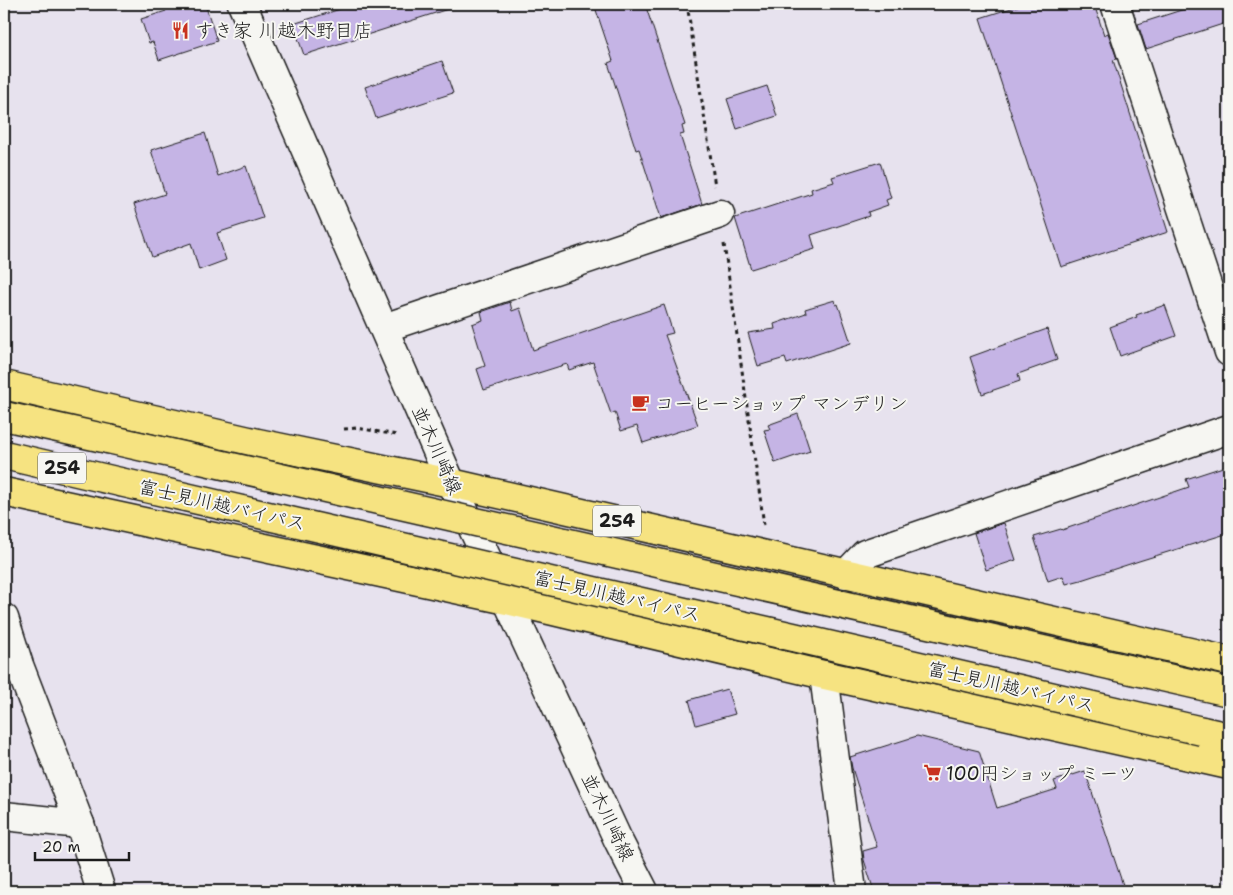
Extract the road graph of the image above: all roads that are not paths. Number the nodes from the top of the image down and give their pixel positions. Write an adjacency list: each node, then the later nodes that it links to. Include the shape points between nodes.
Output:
1 (242, 4): 4 (street, 並木川崎線)
2 (1115, 4): 5 (street)
3 (720, 214): 4 (street)
4 (384, 328): 10 (street, 並木川崎線)
5 (1229, 352)
6 (4, 385): 10 (highway, 254)
7 (4, 416): 18 (highway, 富士見川越バイパス / 254, bridge)
8 (1229, 428): 12 (street, via 865,554)
9 (4, 455): 19 (highway, 富士見川越バイパス / 254, bridge)
10 (451, 483): 12 (highway, 254); 13 (street, 並木川崎線)
11 (4, 492): 13 (highway, 254)
12 (846, 574): 15 (highway, 254)
13 (507, 600): 17 (highway, 254); 24 (street, 並木川崎線)
14 (4, 618): 16 (street)
15 (1229, 661)
16 (12, 664): 22 (street)
17 (824, 674): 20 (highway, 254); 25 (street)
18 (1229, 692)
19 (1229, 737)
20 (1229, 765)
21 (4, 816): 22 (street)
22 (80, 824): 23 (street)
23 (101, 891)
24 (644, 891)
25 (852, 891)

